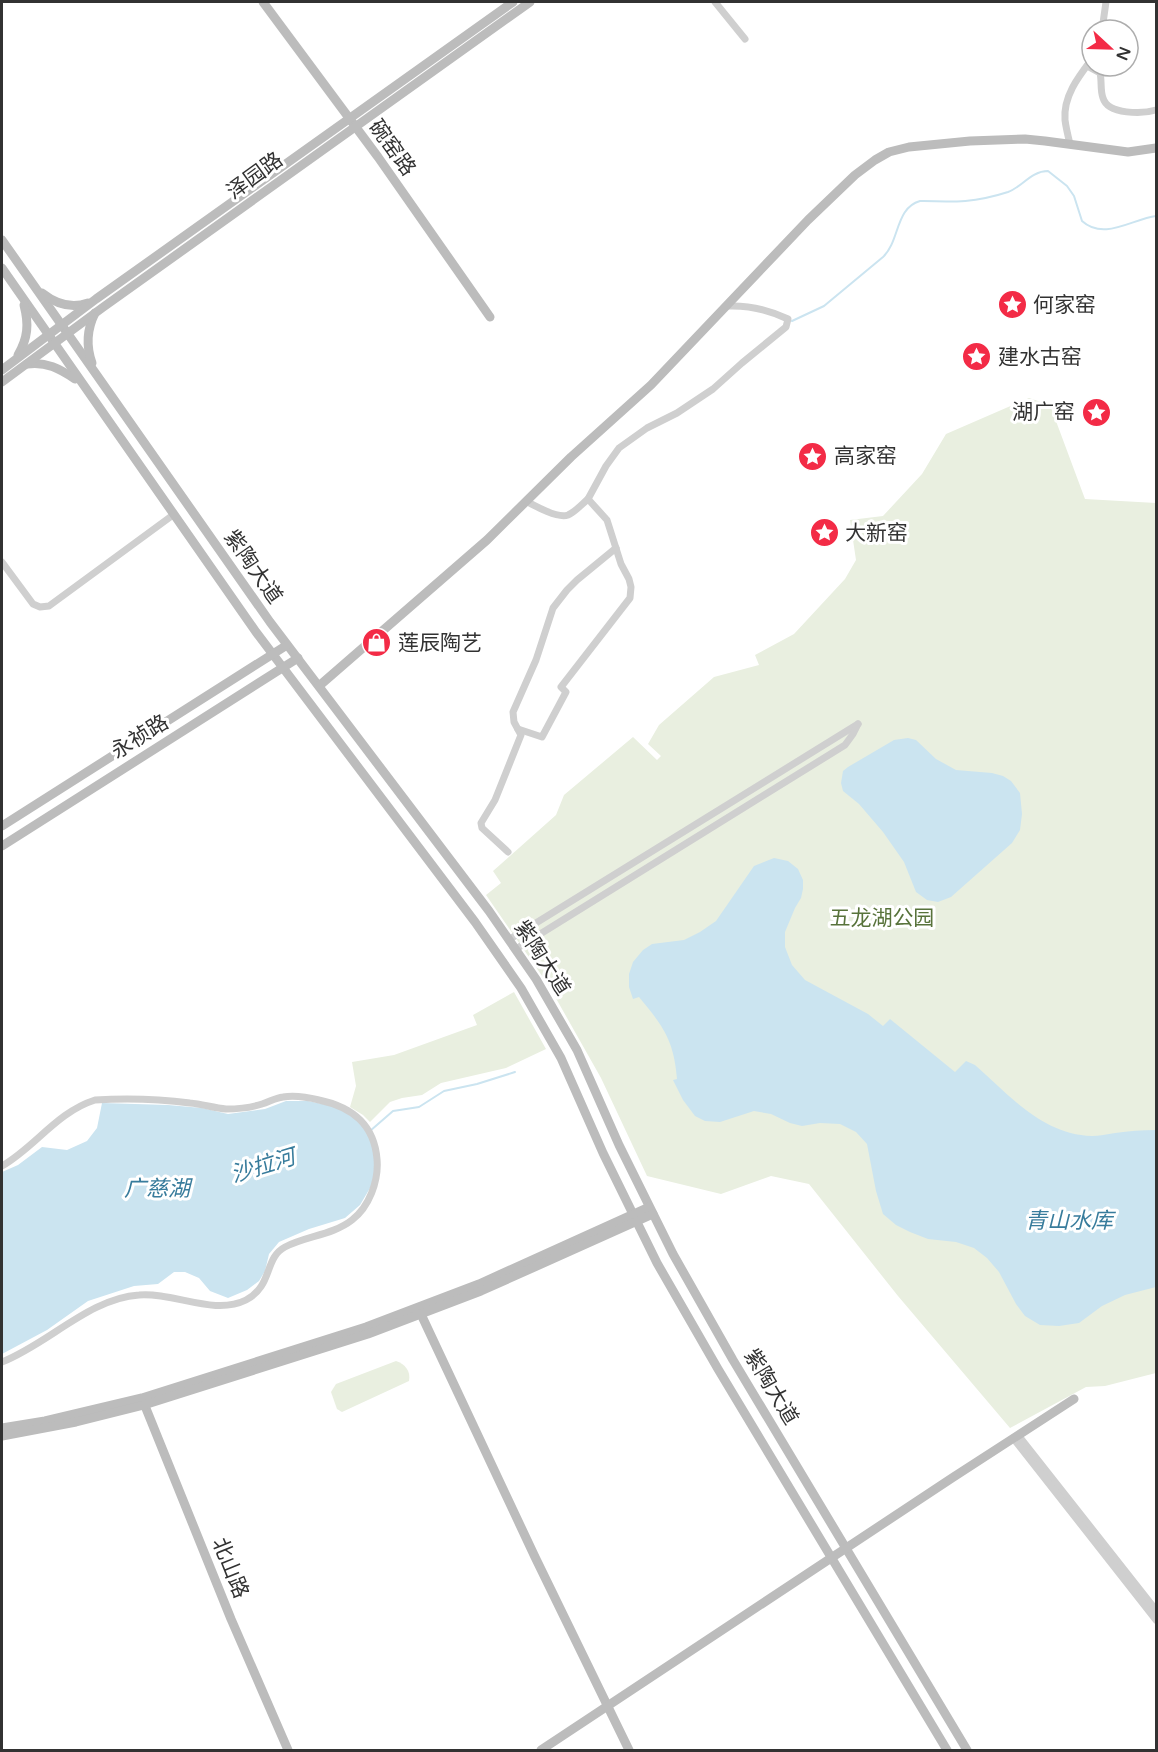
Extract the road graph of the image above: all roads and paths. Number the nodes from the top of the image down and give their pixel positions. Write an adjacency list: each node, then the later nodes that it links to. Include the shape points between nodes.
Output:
1 (263, 2): 11 (street, 碗窑路)
2 (513, 2): 11 (street, 泽园路)
3 (530, 2): 11 (street, 泽园路)
4 (715, 2): 7 (street)
5 (1106, 2): 6 (street)
6 (1104, 18)
7 (745, 39)
8 (1080, 76): 12 (street, via 1066,106)
9 (1101, 78): 10 (street, via 1103,99 1108,106 1124,112)
10 (1156, 110)
11 (352, 123): 18 (street, 泽园路); 20 (street, 泽园路); 21 (street, 碗窑路)
12 (1070, 144): 13 (street, via 1128,152); 19 (street, via 1025,139 970,141 909,147 882,156 855,175 808,220)
13 (1156, 148)
14 (2, 240): 16 (street, 紫陶大道)
15 (2, 268): 17 (street, 紫陶大道)
16 (36, 288): 18 (street, via 65,305); 22 (street, 紫陶大道)
17 (22, 297): 23 (street, 紫陶大道); 24 (street, via 27,332)
18 (93, 302): 22 (street, 泽园路)
19 (727, 306): 30 (street, via 746,305 780,315 788,323 713,389 619,448); 31 (street, via 651,385)
20 (96, 312): 22 (street, 泽园路); 27 (street, via 88,347)
21 (490, 317)
22 (64, 329): 23 (street, 泽园路); 27 (street, 紫陶大道)
23 (51, 339): 24 (street, 泽园路); 25 (street, 泽园路); 29 (street, 紫陶大道)
24 (14, 361): 26 (street, 泽园路)
25 (25, 365): 28 (street, 泽园路); 29 (street, via 53,366)
26 (2, 370)
27 (97, 376): 35 (street, 紫陶大道)
28 (2, 382)
29 (82, 385): 32 (street, 紫陶大道)
30 (588, 500): 31 (street, via 564,516); 33 (street, via 606,517)
31 (526, 501): 39 (street, via 487,540)
32 (173, 515): 34 (street, via 49,606 33,604); 36 (street, 紫陶大道)
33 (616, 549): 40 (street, via 577,580 553,608 513,712); 40 (street, via 629,579 630,598 561,687 566,692 542,737)
34 (2, 562)
35 (287, 645): 36 (street, 永祯路); 37 (street, 紫陶大道)
36 (272, 654): 38 (street, 紫陶大道); 41 (street, 永祯路)
37 (298, 658): 38 (street, 永祯路); 39 (street, 紫陶大道)
38 (283, 668): 42 (street, 永祯路); 48 (street, 紫陶大道, via 475,921 521,988 561,1058)
39 (319, 686): 44 (street, 紫陶大道)
40 (518, 729): 43 (street, via 521,735 495,800 481,823)
41 (2, 826)
42 (2, 846)
43 (508, 852)
44 (510, 939): 45 (street, 紫陶大道); 45 (street, via 858,724 845,745)
45 (516, 949): 47 (street, 紫陶大道, via 577,1050)
46 (2, 1166): 50 (street, via 58,1120 95,1100 160,1100 226,1109 261,1105 282,1097 326,1101 359,1118 375,1144 378,1165 367,1202 359,1213 343,1226 280,1250 262,1286 247,1300 218,1306 147,1294 128,1296 95,1308)
47 (651, 1210): 48 (street); 56 (street, 紫陶大道, via 708,1317)
48 (635, 1218): 49 (street); 57 (street, 紫陶大道, via 657,1263)
49 (420, 1311): 52 (street); 60 (street)
50 (2, 1362)
51 (1074, 1399): 55 (street)
52 (143, 1401): 53 (street); 54 (street, via 76,1422); 61 (street, 北山路)
53 (2, 1428)
54 (2, 1436)
55 (1015, 1436): 56 (street); 58 (street); 59 (street)
56 (846, 1548): 57 (street); 65 (street, 紫陶大道)
57 (831, 1558): 60 (street); 64 (street, 紫陶大道)
58 (1156, 1610)
59 (1156, 1620)
60 (608, 1706): 62 (street); 63 (street)
61 (288, 1750)
62 (541, 1750)
63 (630, 1750)
64 (947, 1750)
65 (967, 1750)

